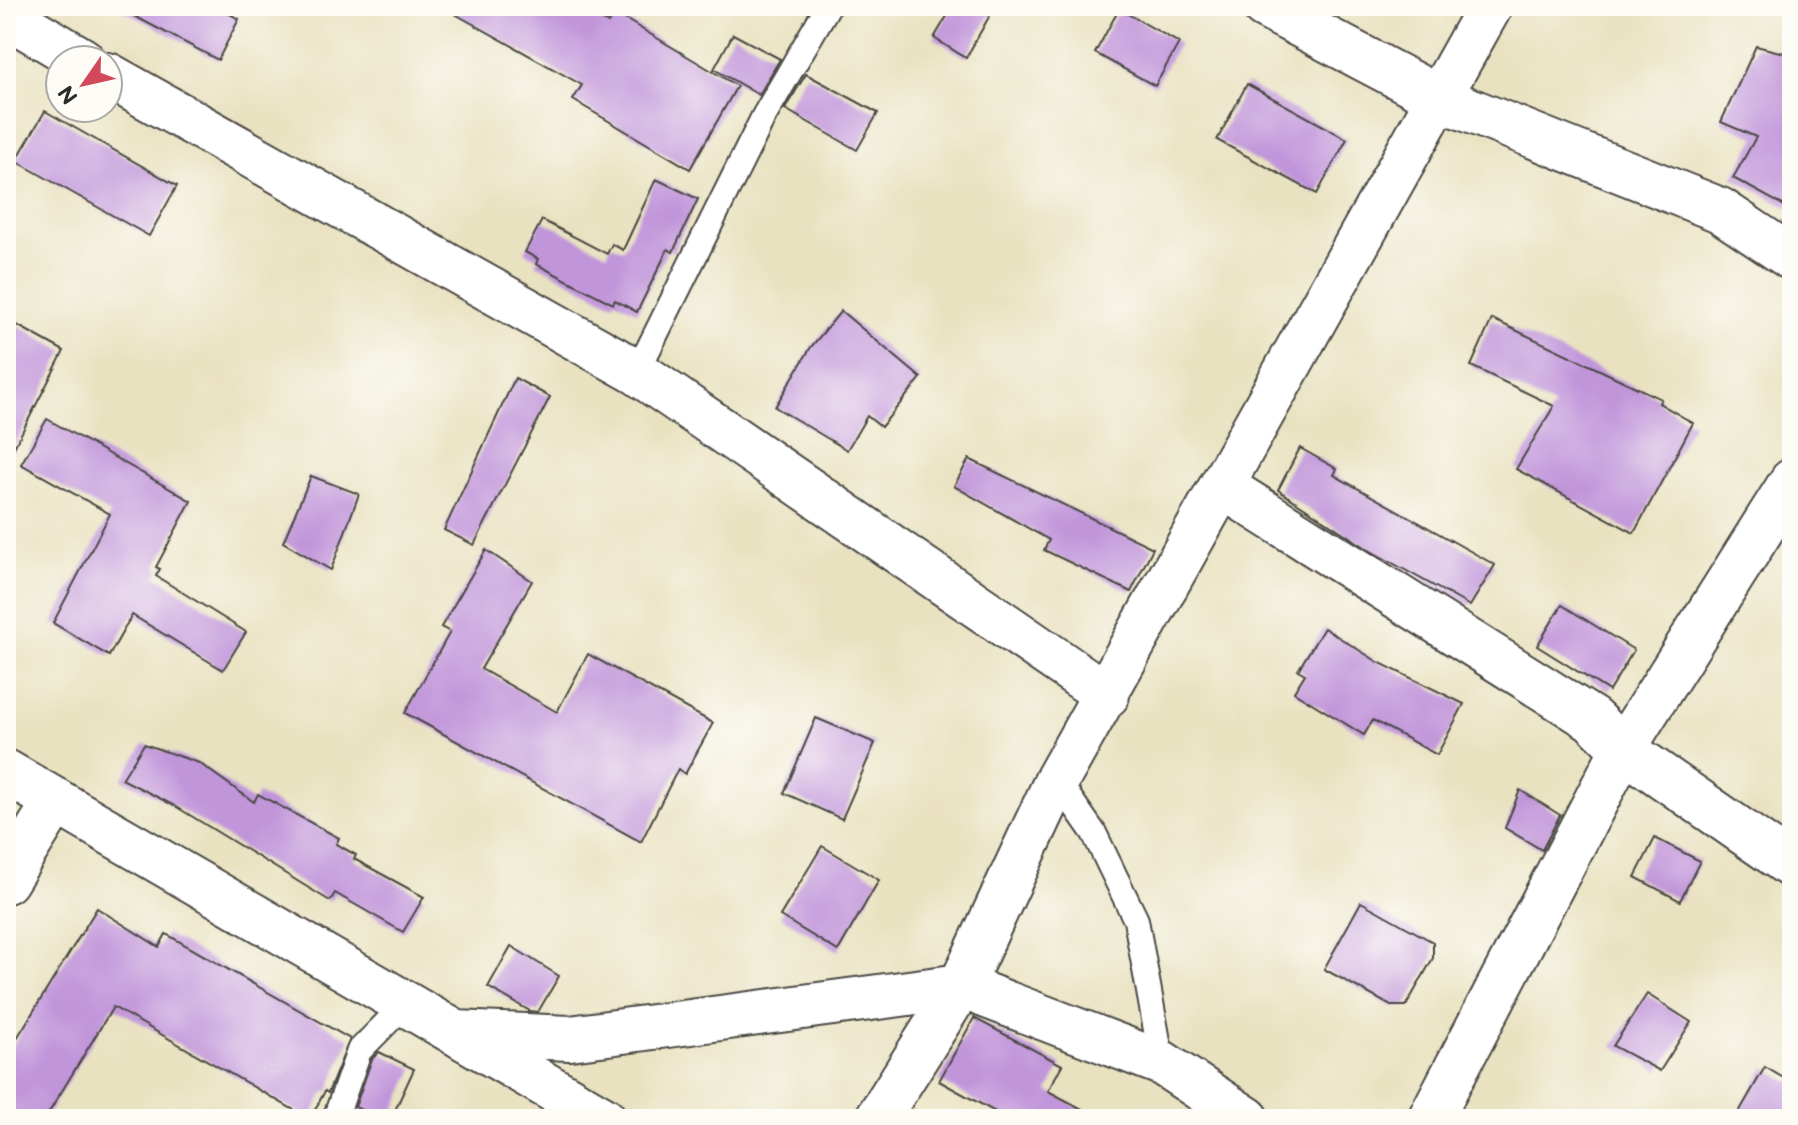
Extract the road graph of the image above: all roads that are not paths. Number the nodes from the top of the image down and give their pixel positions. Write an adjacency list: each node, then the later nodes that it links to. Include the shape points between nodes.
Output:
1 (828, 6): 9 (lane, via 764,116)
2 (1264, 6): 7 (street)
3 (1490, 6): 7 (street)
4 (6, 15): 5 (street)
5 (55, 44)
6 (124, 84): 9 (street)
7 (1439, 98): 8 (street, via 1720,210); 11 (street)
8 (1792, 258)
9 (637, 372): 12 (street)
10 (1792, 481): 13 (street)
11 (1222, 486): 12 (street); 13 (street, via 1592,719)
12 (1107, 695): 15 (street)
13 (1623, 749): 17 (street); 27 (street)
14 (6, 772): 16 (street)
15 (1057, 780): 19 (street); 22 (lane, via 1094,833 1136,920)
16 (56, 801): 18 (street); 20 (street)
17 (1792, 866)
18 (6, 881)
19 (961, 986): 21 (street, via 570,1038); 22 (street); 25 (street)
20 (405, 1004): 21 (street); 23 (lane, via 359,1051)
21 (456, 1033): 24 (street)
22 (1162, 1063): 26 (street)
23 (335, 1119)
24 (604, 1119)
25 (877, 1119)
26 (1247, 1119)
27 (1430, 1119)

